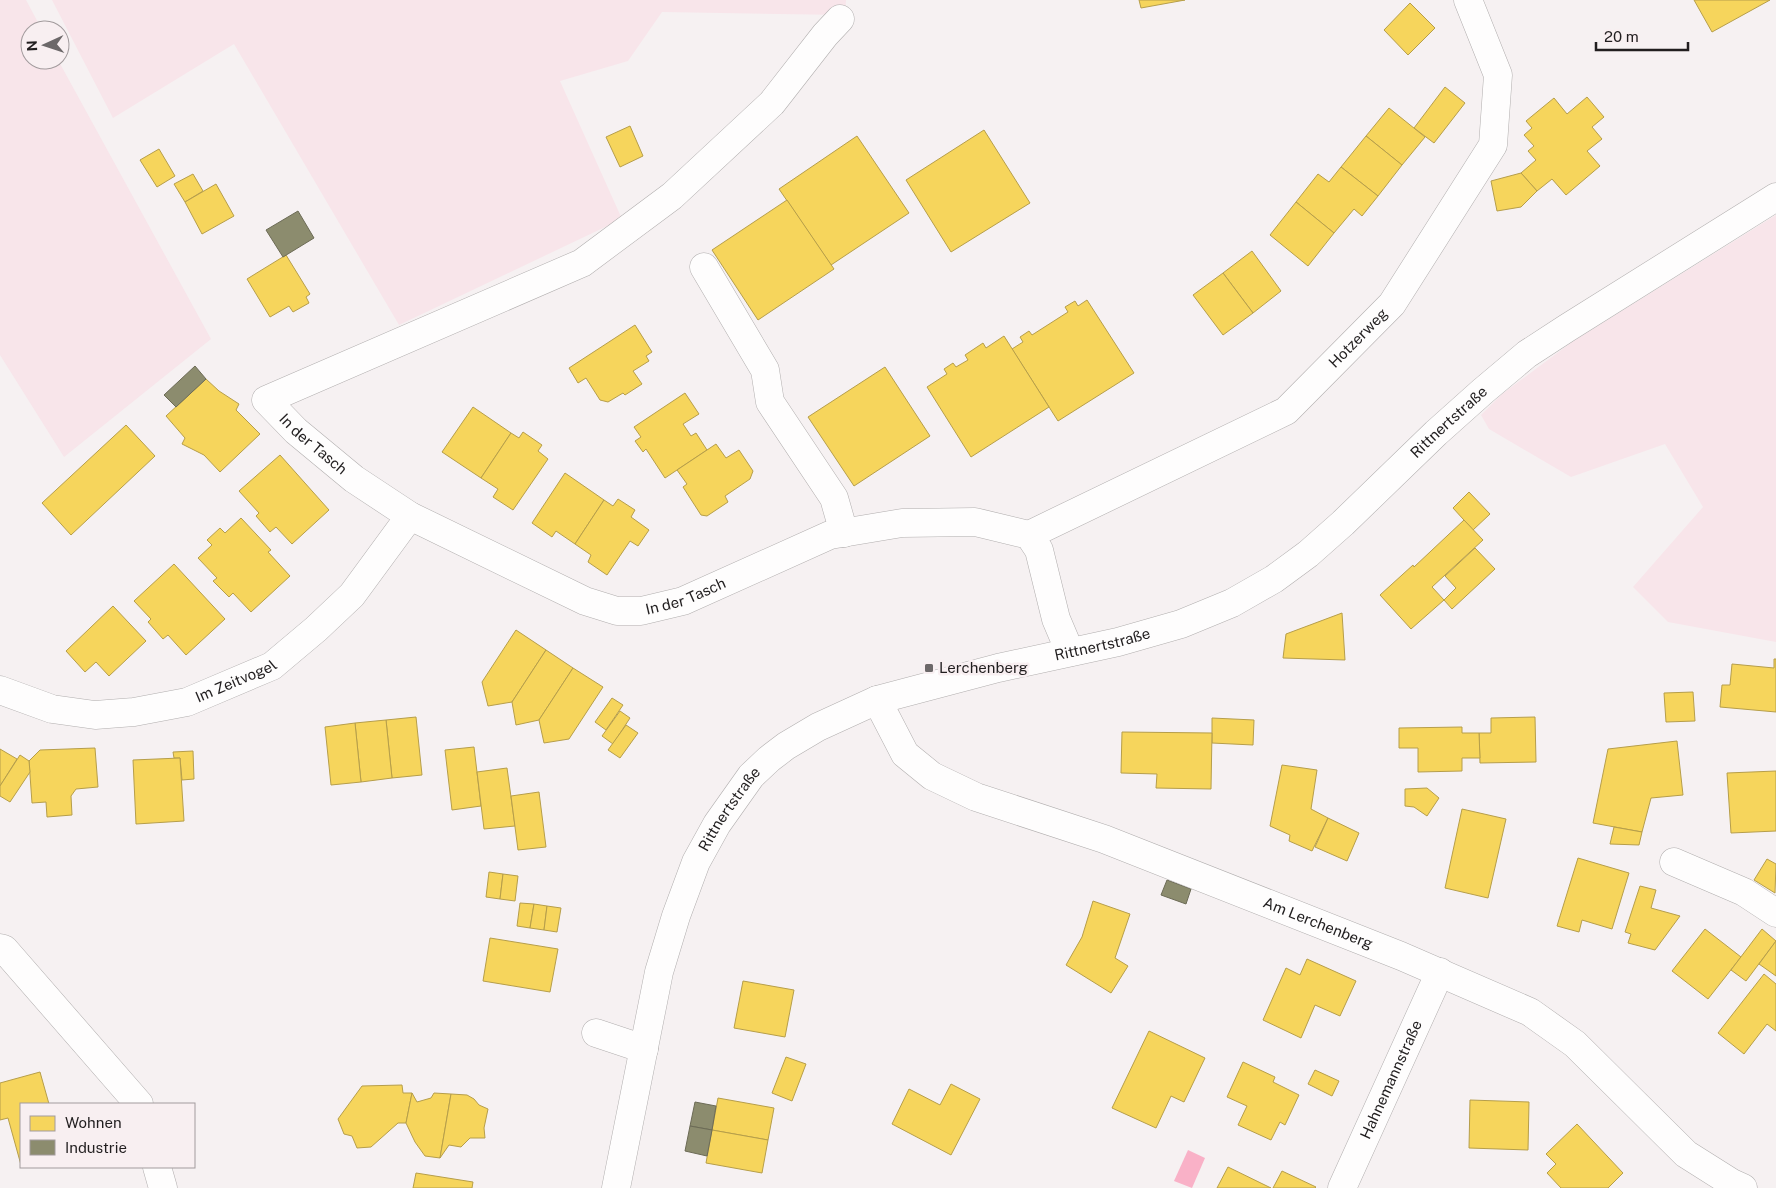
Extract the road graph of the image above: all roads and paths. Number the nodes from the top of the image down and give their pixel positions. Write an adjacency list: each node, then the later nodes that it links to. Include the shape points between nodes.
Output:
1 (1468, 0): 7 (street, Hotzerweg, via 1498,75 1493,145 1392,304 1286,411)
2 (840, 19): 5 (street, In der Tasch, via 772,103 672,196 582,263 266,400 296,431 354,480)
3 (1776, 197): 8 (street, Rittnertstraße, via 1528,354 1436,433 1322,542 1274,579 1232,603 1181,624)
4 (704, 267): 6 (street, via 765,370 770,402 834,498)
5 (410, 516): 6 (street, In der Tasch, via 585,601 618,611 641,611 683,601 830,535); 9 (street, Im Zeitvogel, via 352,595 272,666 187,702 134,712 95,715 52,709)
6 (844, 533): 7 (street, In der Tasch, via 902,523 975,522)
7 (1029, 535): 8 (street, via 1039,550 1056,619)
8 (1070, 652): 10 (street, Rittnertstraße)
9 (0, 690)
10 (877, 700): 14 (street, Am Lerchenberg, via 905,754 932,776 976,797 1104,839); 16 (street, Rittnertstraße, via 818,727 769,759 751,776 716,824 696,862 676,916)
11 (1674, 862): 12 (street, via 1744,892)
12 (1776, 913)
13 (0, 948): 17 (street)
14 (1440, 972): 21 (street, Hahnemannstraße); 22 (street, Am Lerchenberg, via 1530,1012 1575,1044 1686,1154)
15 (596, 1033): 16 (street)
16 (644, 1049): 20 (street, Rittnertstraße)
17 (138, 1103)
18 (157, 1168): 19 (street)
19 (163, 1188)
20 (616, 1188)
21 (1342, 1188)
22 (1743, 1188)

